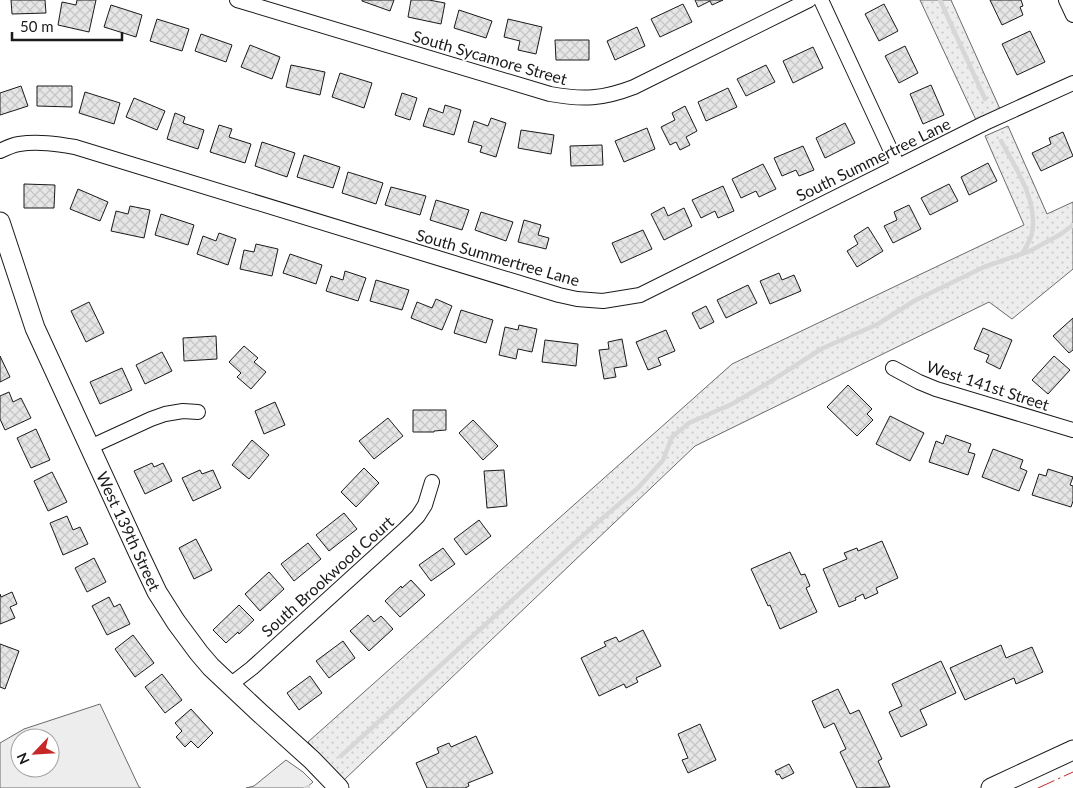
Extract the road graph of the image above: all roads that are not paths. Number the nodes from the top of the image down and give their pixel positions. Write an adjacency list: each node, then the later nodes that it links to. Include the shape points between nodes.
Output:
1 (238, 0): 2 (street, South Sycamore Street, via 541,92 592,98 634,87)
2 (808, 0)
3 (821, 0): 8 (street)
4 (1066, 0): 5 (street)
5 (1073, 15)
6 (1073, 83): 8 (street, South Summertree Lane)
7 (0, 151): 8 (street, South Summertree Lane, via 17,144 32,143 75,147 559,295 603,301 640,295)
8 (898, 166)
9 (0, 222): 13 (street, West 139th Street, via 35,328)
10 (894, 368): 12 (street, West 141st Street, via 936,389)
11 (198, 412): 13 (street, via 165,414)
12 (1073, 430)
13 (90, 447): 15 (street, West 139th Street, via 157,592 199,653)
14 (432, 482): 15 (street, South Brookwood Court, via 418,516)
15 (230, 685): 17 (street, West 139th Street)
16 (1073, 750): 18 (street)
17 (339, 788)
18 (990, 788)

